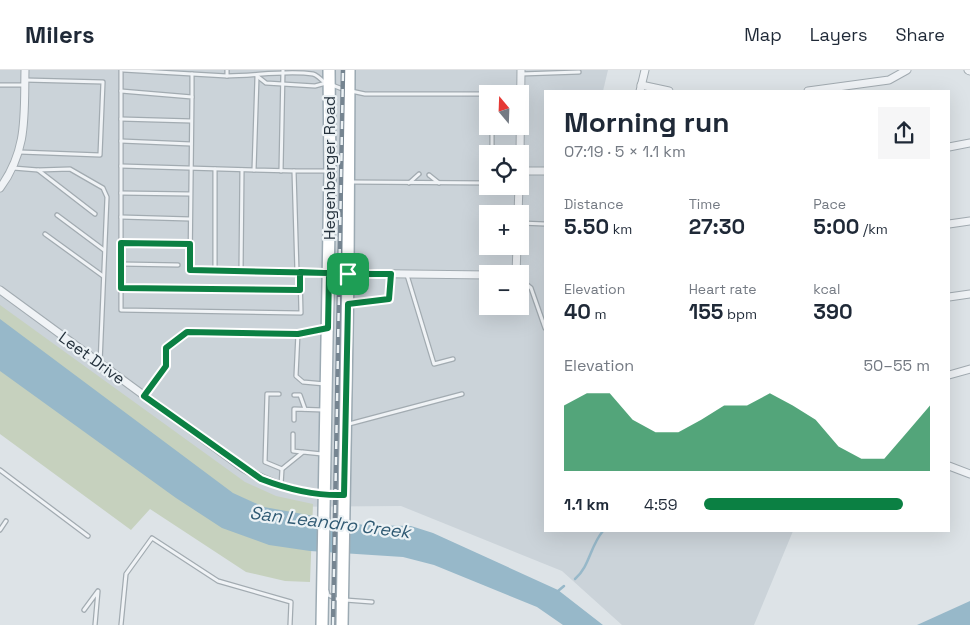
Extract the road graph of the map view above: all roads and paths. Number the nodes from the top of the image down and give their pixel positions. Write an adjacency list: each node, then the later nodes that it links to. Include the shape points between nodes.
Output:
1 (25, 70): 14 (street)
2 (122, 70): 11 (lane); 21 (lane)
3 (227, 70): 12 (lane)
4 (329, 70): 15 (main road, Hegenberger Road)
5 (349, 70): 22 (main road, Hegenberger Road)
6 (645, 70): 18 (street)
7 (907, 70): 20 (street, via 889,80)
8 (283, 72): 13 (lane); 15 (lane, via 315,74); 16 (lane)
9 (521, 72): 10 (lane); 30 (street)
10 (579, 72)
11 (192, 74): 12 (lane); 24 (lane)
12 (227, 76): 13 (lane)
13 (257, 76): 16 (lane, via 266,83); 39 (lane)
14 (25, 83): 17 (lane); 32 (street); 32 (lane, via 103,82 100,155)
15 (327, 83): 16 (lane, via 316,86); 22 (lane); 42 (main road, Hegenberger Road)
16 (282, 84): 40 (lane)
17 (0, 85)
18 (641, 88): 19 (street)
19 (660, 90)
20 (815, 90)
21 (122, 91): 24 (lane); 25 (lane)
22 (349, 91): 23 (lane, via 365,94); 49 (main road, Hegenberger Road)
23 (479, 94)
24 (192, 97): 26 (lane)
25 (121, 119): 26 (lane); 27 (lane)
26 (191, 121): 29 (lane)
27 (121, 141): 29 (lane); 33 (lane)
28 (970, 143): 31 (street)
29 (191, 144): 35 (lane)
30 (520, 145)
31 (950, 148)
32 (20, 152): 34 (street)
33 (121, 166): 35 (lane); 54 (lane)
34 (13, 168): 37 (lane); 48 (street)
35 (190, 168): 36 (lane); 55 (lane)
36 (215, 169): 38 (lane); 70 (lane)
37 (38, 170): 56 (lane); 67 (lane, via 70,168 103,188 107,197)
38 (242, 170): 39 (lane); 71 (lane)
39 (254, 170): 40 (lane)
40 (281, 171): 41 (lane)
41 (294, 171): 42 (lane); 72 (lane)
42 (330, 171): 74 (main road, Hegenberger Road)
43 (529, 171): 44 (street)
44 (544, 172)
45 (0, 173): 48 (street)
46 (420, 174): 50 (lane)
47 (429, 175): 52 (lane)
48 (7, 178): 53 (street)
49 (348, 182): 50 (lane); 75 (main road, Hegenberger Road)
50 (409, 183): 52 (lane)
51 (479, 183): 52 (lane)
52 (439, 184)
53 (0, 188)
54 (121, 193): 55 (lane); 58 (lane)
55 (190, 194): 59 (lane)
56 (95, 214)
57 (57, 215): 67 (lane)
58 (121, 217): 59 (lane); 65 (lane)
59 (190, 219): 66 (lane)
60 (970, 221): 63 (street)
61 (529, 223): 62 (lane)
62 (544, 224)
63 (950, 224)
64 (45, 234): 79 (lane)
65 (121, 243): 66 (lane); 68 (lane)
66 (190, 244): 70 (lane, via 190,270)
67 (105, 250): 79 (lane)
68 (121, 264): 69 (lane); 81 (lane)
69 (178, 265)
70 (215, 270): 71 (lane)
71 (241, 271): 72 (lane)
72 (295, 272): 73 (lane)
73 (300, 272): 74 (lane); 83 (lane)
74 (329, 273): 75 (street); 88 (main road, Hegenberger Road)
75 (348, 274): 76 (street); 86 (main road, Hegenberger Road)
76 (391, 274): 77 (street); 86 (lane, via 389,299)
77 (407, 274): 78 (street); 90 (lane, via 434,364)
78 (479, 275)
79 (104, 276): 91 (lane)
80 (529, 286): 87 (lane)
81 (121, 288): 83 (lane); 83 (lane, via 121,310 301,313)
82 (0, 290): 91 (street, Leet Drive)
83 (300, 290)
84 (970, 294): 85 (street)
85 (950, 297)
86 (348, 304): 102 (main road, Hegenberger Road)
87 (544, 325)
88 (328, 328): 89 (lane); 94 (main road, Hegenberger Road)
89 (298, 334): 94 (lane, via 296,376 303,382); 98 (lane, via 187,332 166,348 166,366)
90 (453, 358)
91 (100, 364): 98 (street, Leet Drive)
92 (970, 369): 93 (street)
93 (950, 375)
94 (326, 385): 100 (main road, Hegenberger Road)
95 (279, 394): 107 (lane, via 267,394 265,462)
96 (462, 394): 102 (lane)
97 (294, 395): 99 (lane, via 300,395)
98 (144, 396): 110 (street, Leet Drive, via 243,468)
99 (305, 409): 100 (lane); 101 (lane, via 294,410)
100 (326, 410): 105 (main road, Hegenberger Road)
101 (294, 420)
102 (346, 424): 111 (main road, Hegenberger Road)
103 (293, 434): 104 (lane, via 293,451)
104 (303, 452): 105 (lane); 107 (lane)
105 (325, 454): 112 (main road, Hegenberger Road)
106 (950, 466): 109 (street)
107 (282, 468): 110 (lane)
108 (0, 470): 115 (lane)
109 (970, 474)
110 (281, 487): 112 (street, Leet Drive)
111 (344, 495): 112 (street, Leet Drive); 117 (main road, Hegenberger Road)
112 (324, 496): 116 (main road, Hegenberger Road)
113 (6, 521): 114 (lane)
114 (0, 530)
115 (88, 536)
116 (324, 578): 117 (lane, via 328,595); 123 (main road, Hegenberger Road)
117 (343, 600): 118 (lane); 124 (main road, Hegenberger Road)
118 (372, 602)
119 (84, 610): 120 (lane, via 98,591)
120 (96, 625)
121 (121, 625): 122 (lane, via 126,574 152,538 218,581 291,602)
122 (290, 625)
123 (322, 625)
124 (342, 625)

